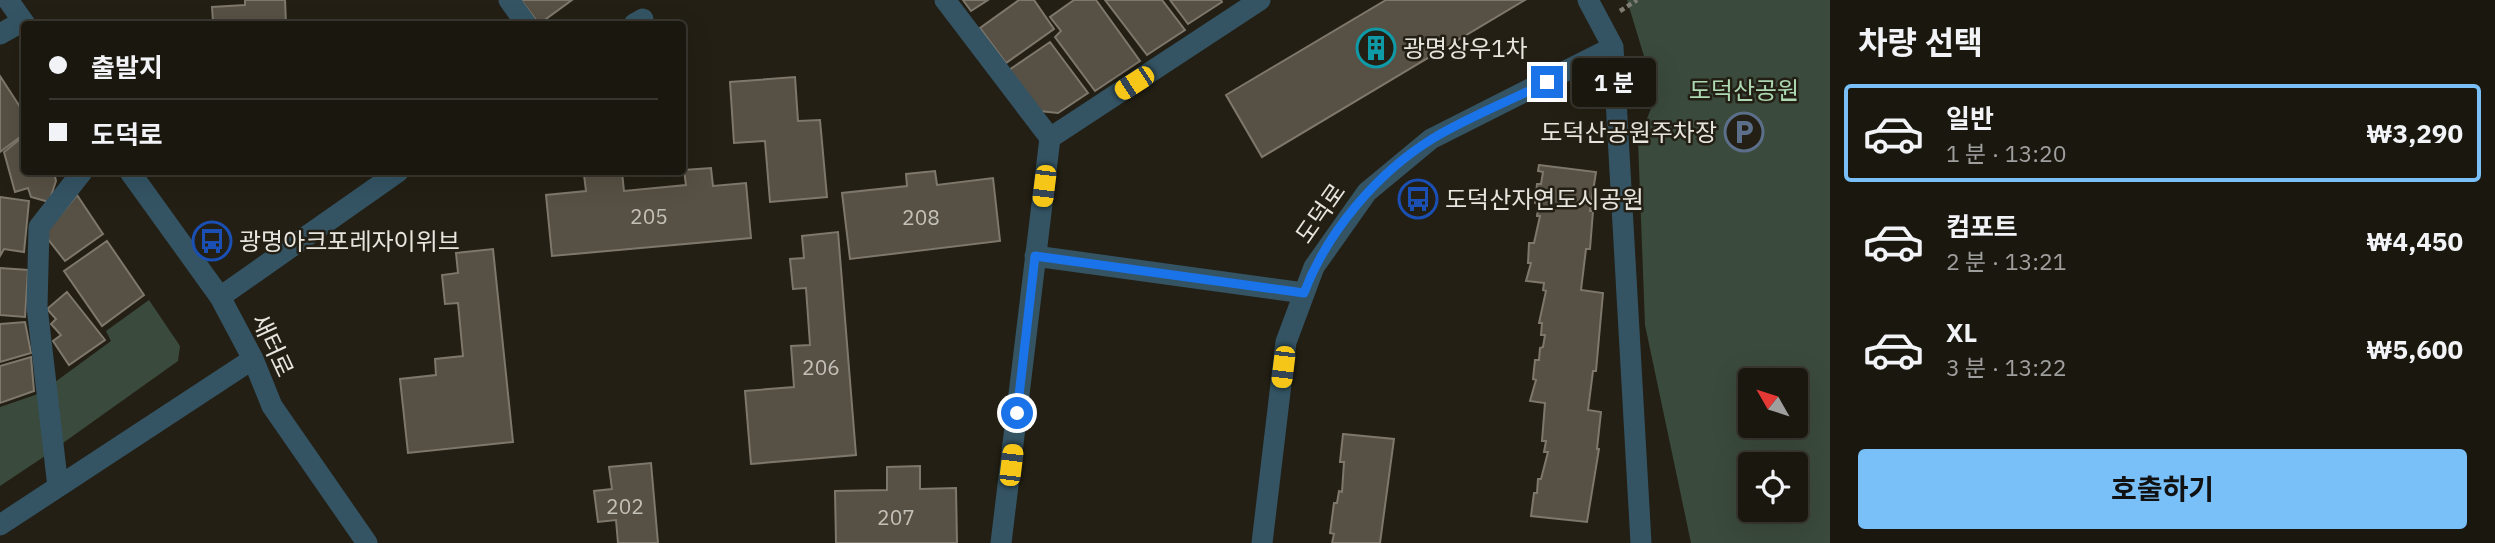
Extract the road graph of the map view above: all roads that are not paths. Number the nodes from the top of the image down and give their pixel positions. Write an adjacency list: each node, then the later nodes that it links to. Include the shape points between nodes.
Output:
1 (8, 0): 6 (street)
2 (509, 0): 7 (street)
3 (945, 0): 11 (street)
4 (1260, 0): 11 (street)
5 (1588, 0): 10 (street)
6 (23, 21)
7 (524, 21)
8 (21, 24): 9 (street)
9 (0, 34)
10 (1613, 47): 16 (street, 도덕로, via 1432,139 1367,192 1314,267); 24 (street)
11 (1049, 138): 15 (street)
12 (80, 175): 19 (street, via 40,227 37,307)
13 (132, 175): 17 (street, 새터로)
14 (394, 175): 17 (street)
15 (1035, 256): 16 (street); 22 (street)
16 (1304, 293): 23 (street, 도덕로, via 1286,342)
17 (220, 297): 18 (street, 새터로)
18 (253, 359): 19 (street); 21 (street, 새터로, via 272,406)
19 (58, 487): 20 (street)
20 (0, 525)
21 (367, 543)
22 (1001, 543)
23 (1262, 543)
24 (1641, 543)

